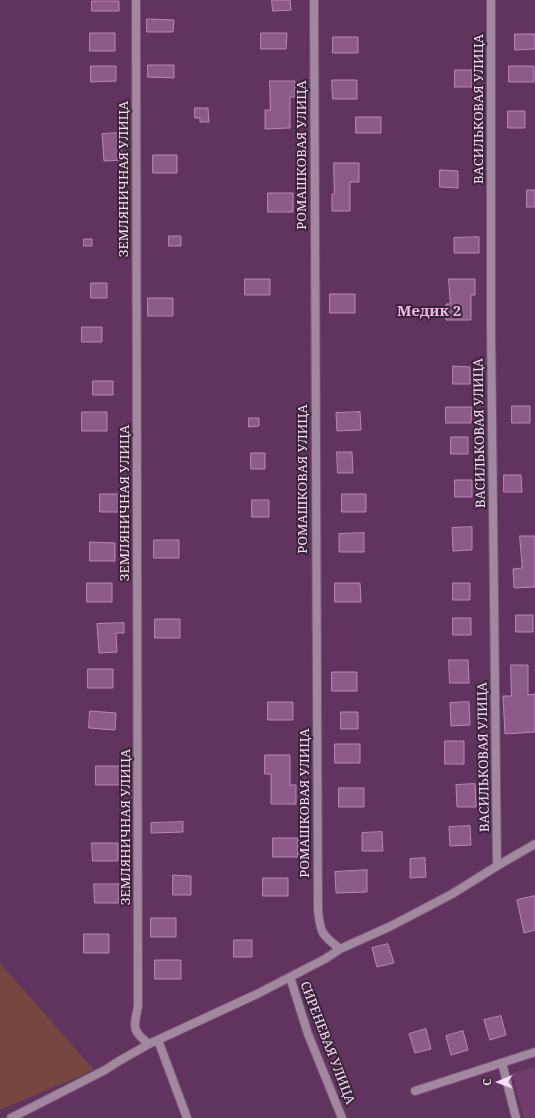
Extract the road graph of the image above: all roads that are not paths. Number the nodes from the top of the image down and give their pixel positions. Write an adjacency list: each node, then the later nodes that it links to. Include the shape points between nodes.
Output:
1 (136, 0): 9 (street, ЗЕМЛЯНИЧНАЯ УЛИЦА, via 138,1006 134,1026 137,1034)
2 (314, 0): 6 (street, РОМАШКОВАЯ УЛИЦА, via 318,910 319,927 328,940)
3 (491, 0): 5 (street, ВАСИЛЬКОВАЯ УЛИЦА, via 491,330)
4 (535, 844): 5 (street)
5 (497, 866): 6 (street, via 452,894)
6 (340, 949): 7 (street)
7 (290, 977): 8 (street); 15 (street, СИРЕНЕВАЯ УЛИЦА, via 308,1034)
8 (158, 1040): 9 (street); 14 (street)
9 (149, 1044): 13 (street)
10 (535, 1052): 11 (street)
11 (502, 1063): 12 (street); 16 (street)
12 (415, 1091)
13 (16, 1117)
14 (187, 1118)
15 (342, 1118)
16 (516, 1118)

